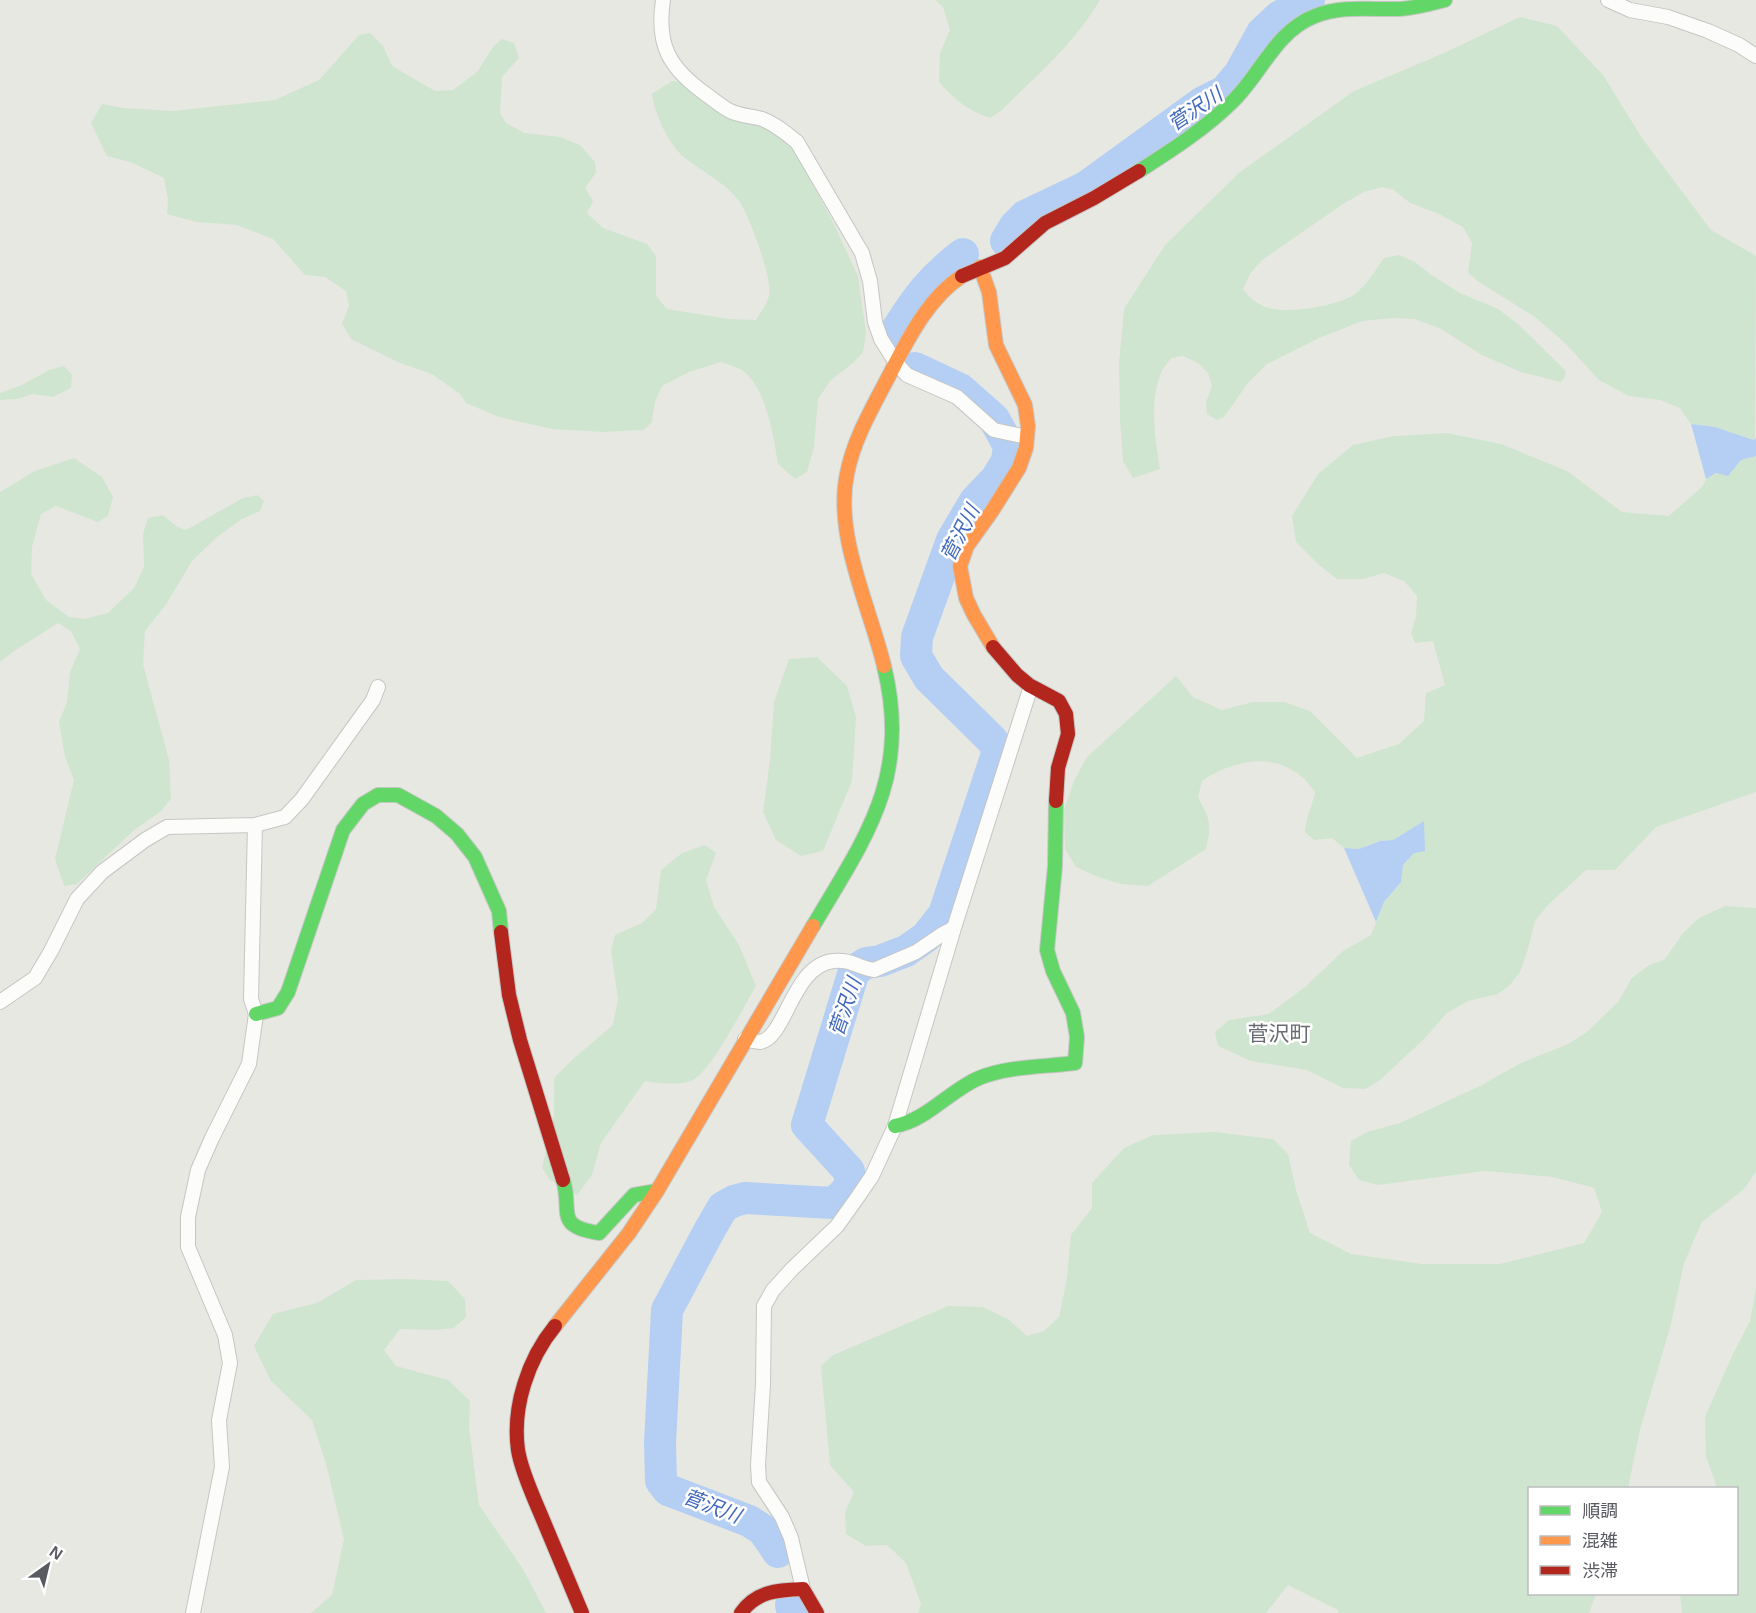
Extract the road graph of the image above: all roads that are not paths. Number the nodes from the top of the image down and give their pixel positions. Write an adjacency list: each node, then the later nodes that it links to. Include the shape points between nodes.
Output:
1 (663, 0): 6 (street, via 663,44 682,76 730,111 762,120 797,142 862,253 875,322)
2 (1445, 0): 5 (street, via 1401,9 1337,9 1296,25 1279,41 1248,85 1204,126 1077,208 1052,218 1008,256)
3 (1608, 0): 4 (street, via 1630,10 1668,17 1708,31)
4 (1756, 56)
5 (980, 267): 6 (street, via 958,279 940,297 918,324); 7 (street, via 989,292 995,339 1005,367 1023,397 1028,420)
6 (896, 363): 7 (street, via 907,375 957,397 994,430); 14 (street, via 856,442 844,495 848,536 890,689 894,718 889,771 864,839)
7 (1020, 435): 8 (street, via 1023,459 965,549 960,564 974,617 984,635)
8 (1031, 686): 11 (street); 15 (street, via 1050,693 1059,702 1067,715 1070,734 1058,768 1055,866 1046,945 1052,973 1076,1021 1075,1063 997,1072 979,1078 910,1124)
9 (378, 687): 10 (street, via 373,700 302,799 285,817)
10 (255, 825): 12 (street, via 166,827 145,840 102,872 77,899 35,978); 13 (street, via 251,999)
11 (954, 928): 14 (street, via 916,952 874,970 834,961 818,965 806,976 770,1036 760,1042); 15 (street)
12 (0, 1002)
13 (256, 1014): 16 (street, via 278,1008 288,992 343,830 363,804 378,795 398,795 436,816 457,834 488,883 499,911 520,1040 566,1189 564,1209 572,1226 599,1233 634,1195); 18 (street, via 249,1064 198,1170 188,1218 188,1247 225,1335 230,1363 219,1420 222,1467)
14 (746, 1040): 16 (street)
15 (895, 1126): 17 (street, via 872,1176 837,1226 792,1269 764,1306 759,1482 791,1538)
16 (657, 1191): 19 (street, via 629,1233 542,1342 528,1373 518,1411 518,1451 532,1496)
17 (803, 1589): 20 (street, via 761,1594 746,1603); 21 (street)
18 (193, 1613)
19 (582, 1613)
20 (741, 1613)
21 (817, 1613)

